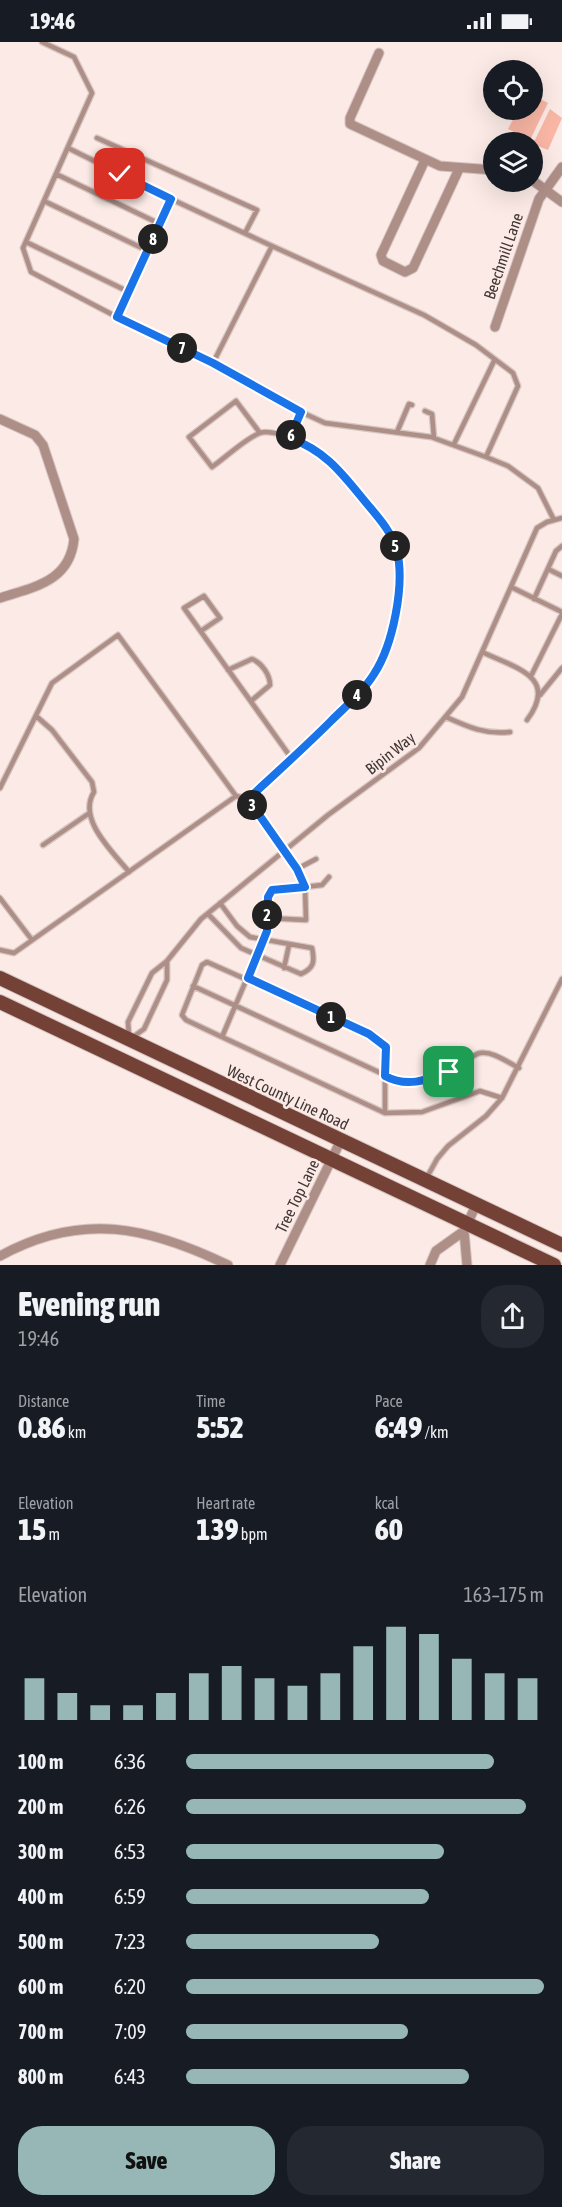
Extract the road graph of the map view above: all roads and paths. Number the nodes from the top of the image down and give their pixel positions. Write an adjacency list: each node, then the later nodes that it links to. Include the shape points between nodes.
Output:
1 (42, 42): 4 (lane, via 74,57 92,93)
2 (379, 53): 5 (street, via 350,124)
3 (97, 138): 15 (lane, via 257,210)
4 (68, 148): 9 (lane); 11 (lane)
5 (425, 160): 7 (street); 7 (street, via 381,255 383,261 405,272 413,268)
6 (562, 167): 10 (street, Beechmill Lane)
7 (459, 169): 8 (street)
8 (483, 170)
9 (56, 174): 12 (lane); 14 (lane)
10 (544, 190): 13 (street); 21 (street, Beechmill Lane)
11 (171, 199): 14 (lane); 15 (lane)
12 (44, 201): 16 (lane); 18 (lane)
13 (562, 202)
14 (160, 224): 18 (lane)
15 (245, 233): 17 (lane)
16 (26, 242): 19 (lane); 20 (lane, via 23,248 31,272)
17 (272, 246): 22 (lane, via 424,315 476,345); 23 (lane)
18 (148, 251): 19 (lane)
19 (129, 292): 20 (lane)
20 (117, 317): 23 (lane)
21 (495, 327)
22 (494, 361): 32 (lane); 33 (lane, via 513,373 519,386)
23 (213, 363): 26 (lane)
24 (412, 405): 28 (lane, via 409,404)
25 (425, 411): 31 (lane, via 432,414)
26 (301, 412): 28 (lane, via 325,423); 30 (lane)
27 (0, 419): 40 (street, via 35,435 43,445 74,536 72,549 56,577)
28 (397, 432): 31 (lane)
29 (260, 433): 29 (lane, via 212,467 189,437 236,401); 30 (lane)
30 (290, 438): 54 (lane, via 324,454 382,522 397,550 398,570 398,596 387,648 374,674 356,697)
31 (434, 438): 32 (lane)
32 (454, 444): 33 (lane)
33 (486, 457): 35 (lane, via 508,466 538,488)
34 (562, 518): 35 (lane, Bipin Way)
35 (554, 520): 39 (lane, Bipin Way, via 537,528)
36 (562, 546): 37 (lane)
37 (548, 569): 38 (lane); 41 (lane)
38 (562, 576)
39 (511, 587): 41 (lane); 44 (lane, Bipin Way)
40 (0, 598)
41 (534, 599): 42 (lane)
42 (562, 613): 47 (lane)
43 (201, 631): 43 (lane, via 184,608 204,596 220,618); 46 (lane)
44 (482, 652): 47 (lane); 51 (lane, Bipin Way, via 462,697)
45 (562, 668): 48 (lane)
46 (228, 670): 49 (lane); 49 (lane, via 252,659 259,663 270,685)
47 (531, 676): 48 (lane)
48 (540, 695): 52 (lane, via 538,706)
49 (251, 701): 54 (lane)
50 (36, 716): 55 (lane); 56 (lane, via 52,683 118,635); 58 (lane, via 52,730 92,782 94,792 88,801)
51 (446, 717): 53 (lane, via 476,731); 60 (lane, Bipin Way, via 419,748)
52 (527, 720)
53 (510, 732)
54 (292, 759): 57 (lane)
55 (0, 788)
56 (236, 796): 57 (lane); 63 (lane)
57 (248, 799): 60 (lane)
58 (88, 814): 59 (lane); 63 (lane)
59 (43, 845)
60 (284, 853): 62 (lane); 67 (lane, Bipin Way)
61 (316, 860): 62 (lane)
62 (297, 869): 65 (lane)
63 (129, 872): 70 (lane)
64 (329, 877): 65 (lane, via 322,885)
65 (305, 887): 69 (lane, via 272,890); 69 (lane, via 306,920)
66 (0, 898): 70 (lane)
67 (220, 903): 68 (lane, Bipin Way); 71 (lane, via 237,926 250,937)
68 (208, 914): 74 (lane, via 241,948); 75 (lane, Bipin Way)
69 (267, 918): 71 (lane)
70 (32, 940): 73 (lane, via 14,953)
71 (263, 941): 72 (lane); 74 (lane)
72 (289, 945): 76 (lane); 76 (lane, via 312,948 315,961 310,970 301,974)
73 (0, 950)
74 (257, 955): 76 (lane); 78 (lane)
75 (167, 961): 84 (lane, via 163,990 144,1029); 84 (lane, Bipin Way, via 152,973 128,1022)
76 (284, 968)
77 (0, 978): 84 (main road, West County Line Road)
78 (248, 978): 80 (lane, via 207,962); 82 (lane); 87 (lane, via 369,1034 386,1047)
79 (562, 979): 86 (lane)
80 (193, 986): 82 (lane); 83 (lane, via 182,1015)
81 (0, 1002): 85 (main road)
82 (235, 1006): 83 (lane); 87 (lane)
83 (222, 1037): 89 (lane)
84 (130, 1040): 85 (street); 90 (main road, West County Line Road)
85 (121, 1060): 91 (main road)
86 (519, 1068): 87 (lane, via 493,1054 478,1053 449,1072 427,1080 398,1083); 88 (lane)
87 (385, 1076): 89 (lane)
88 (502, 1098): 89 (lane, via 480,1091 422,1112); 92 (lane, via 448,1146)
89 (385, 1113)
90 (340, 1140): 91 (street, Tree Top Lane); 92 (main road, West County Line Road)
91 (331, 1160): 94 (main road); 99 (street, Tree Top Lane)
92 (426, 1181): 93 (main road, West County Line Road)
93 (476, 1205): 94 (street); 95 (main road, West County Line Road)
94 (466, 1227): 97 (street); 100 (street, via 436,1251); 101 (main road)
95 (562, 1245)
96 (0, 1256): 98 (street, via 64,1232 114,1229 166,1238)
97 (470, 1264)
98 (228, 1265)
99 (280, 1265)
100 (430, 1265)
101 (554, 1265)

